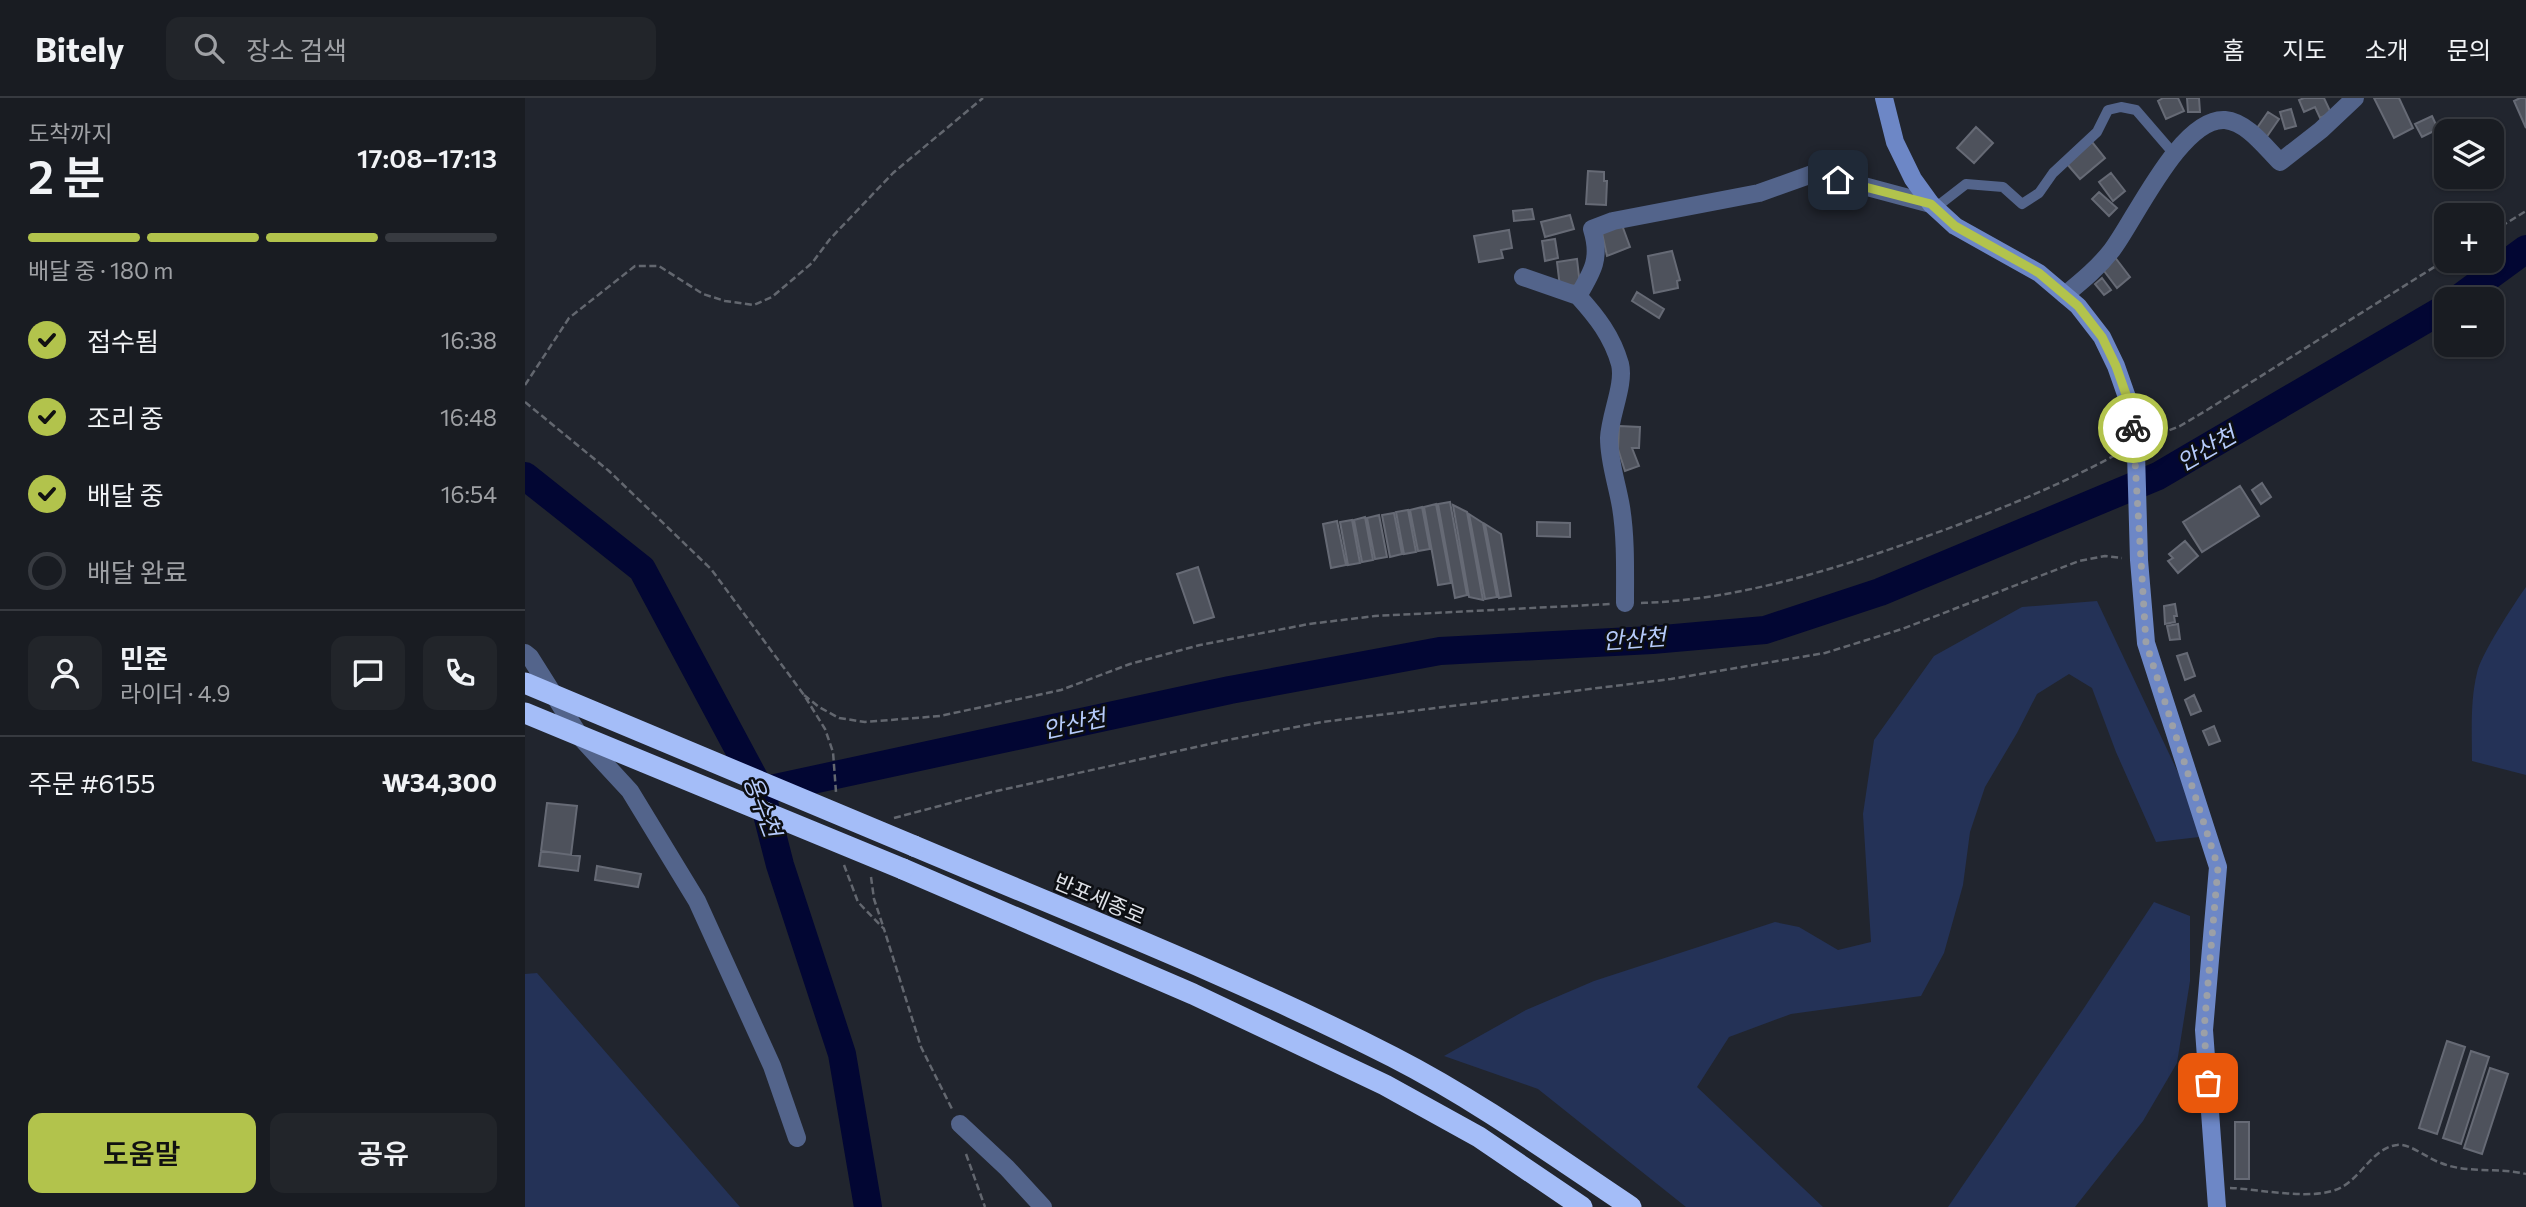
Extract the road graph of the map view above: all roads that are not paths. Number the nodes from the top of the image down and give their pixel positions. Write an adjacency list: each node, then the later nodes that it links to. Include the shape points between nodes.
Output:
1 (1884, 98): 4 (street, via 1895,142)
2 (2355, 98): 3 (street, via 2280,162 2244,127 2226,120 2210,122)
3 (2174, 154): 4 (lane, via 2136,110 2121,107 2108,110 2097,132 2053,173 2039,193 2022,204 2003,187 1966,184); 6 (street, via 2113,249)
4 (1933, 206): 6 (street, via 1955,226 2039,273); 7 (street, via 1815,173 1759,193 1613,221 1592,229 1597,258)
5 (1524, 277): 7 (street)
6 (2065, 295): 17 (street, via 2102,337 2129,403 2146,643 2218,867 2204,1030)
7 (1578, 296): 8 (street, via 1599,319 1621,368 1609,439 1621,507)
8 (1625, 603)
9 (525, 653): 13 (street, via 581,738 630,791 697,901 772,1066)
10 (525, 683): 16 (highway, 반포세종로, bridge, via 1202,967 1395,1058 1488,1111)
11 (525, 713): 15 (highway, bridge, via 1192,994 1385,1085 1479,1137)
12 (960, 1124): 14 (street)
13 (797, 1138)
14 (1042, 1207)
15 (1582, 1207)
16 (1630, 1207)
17 (2217, 1207)

